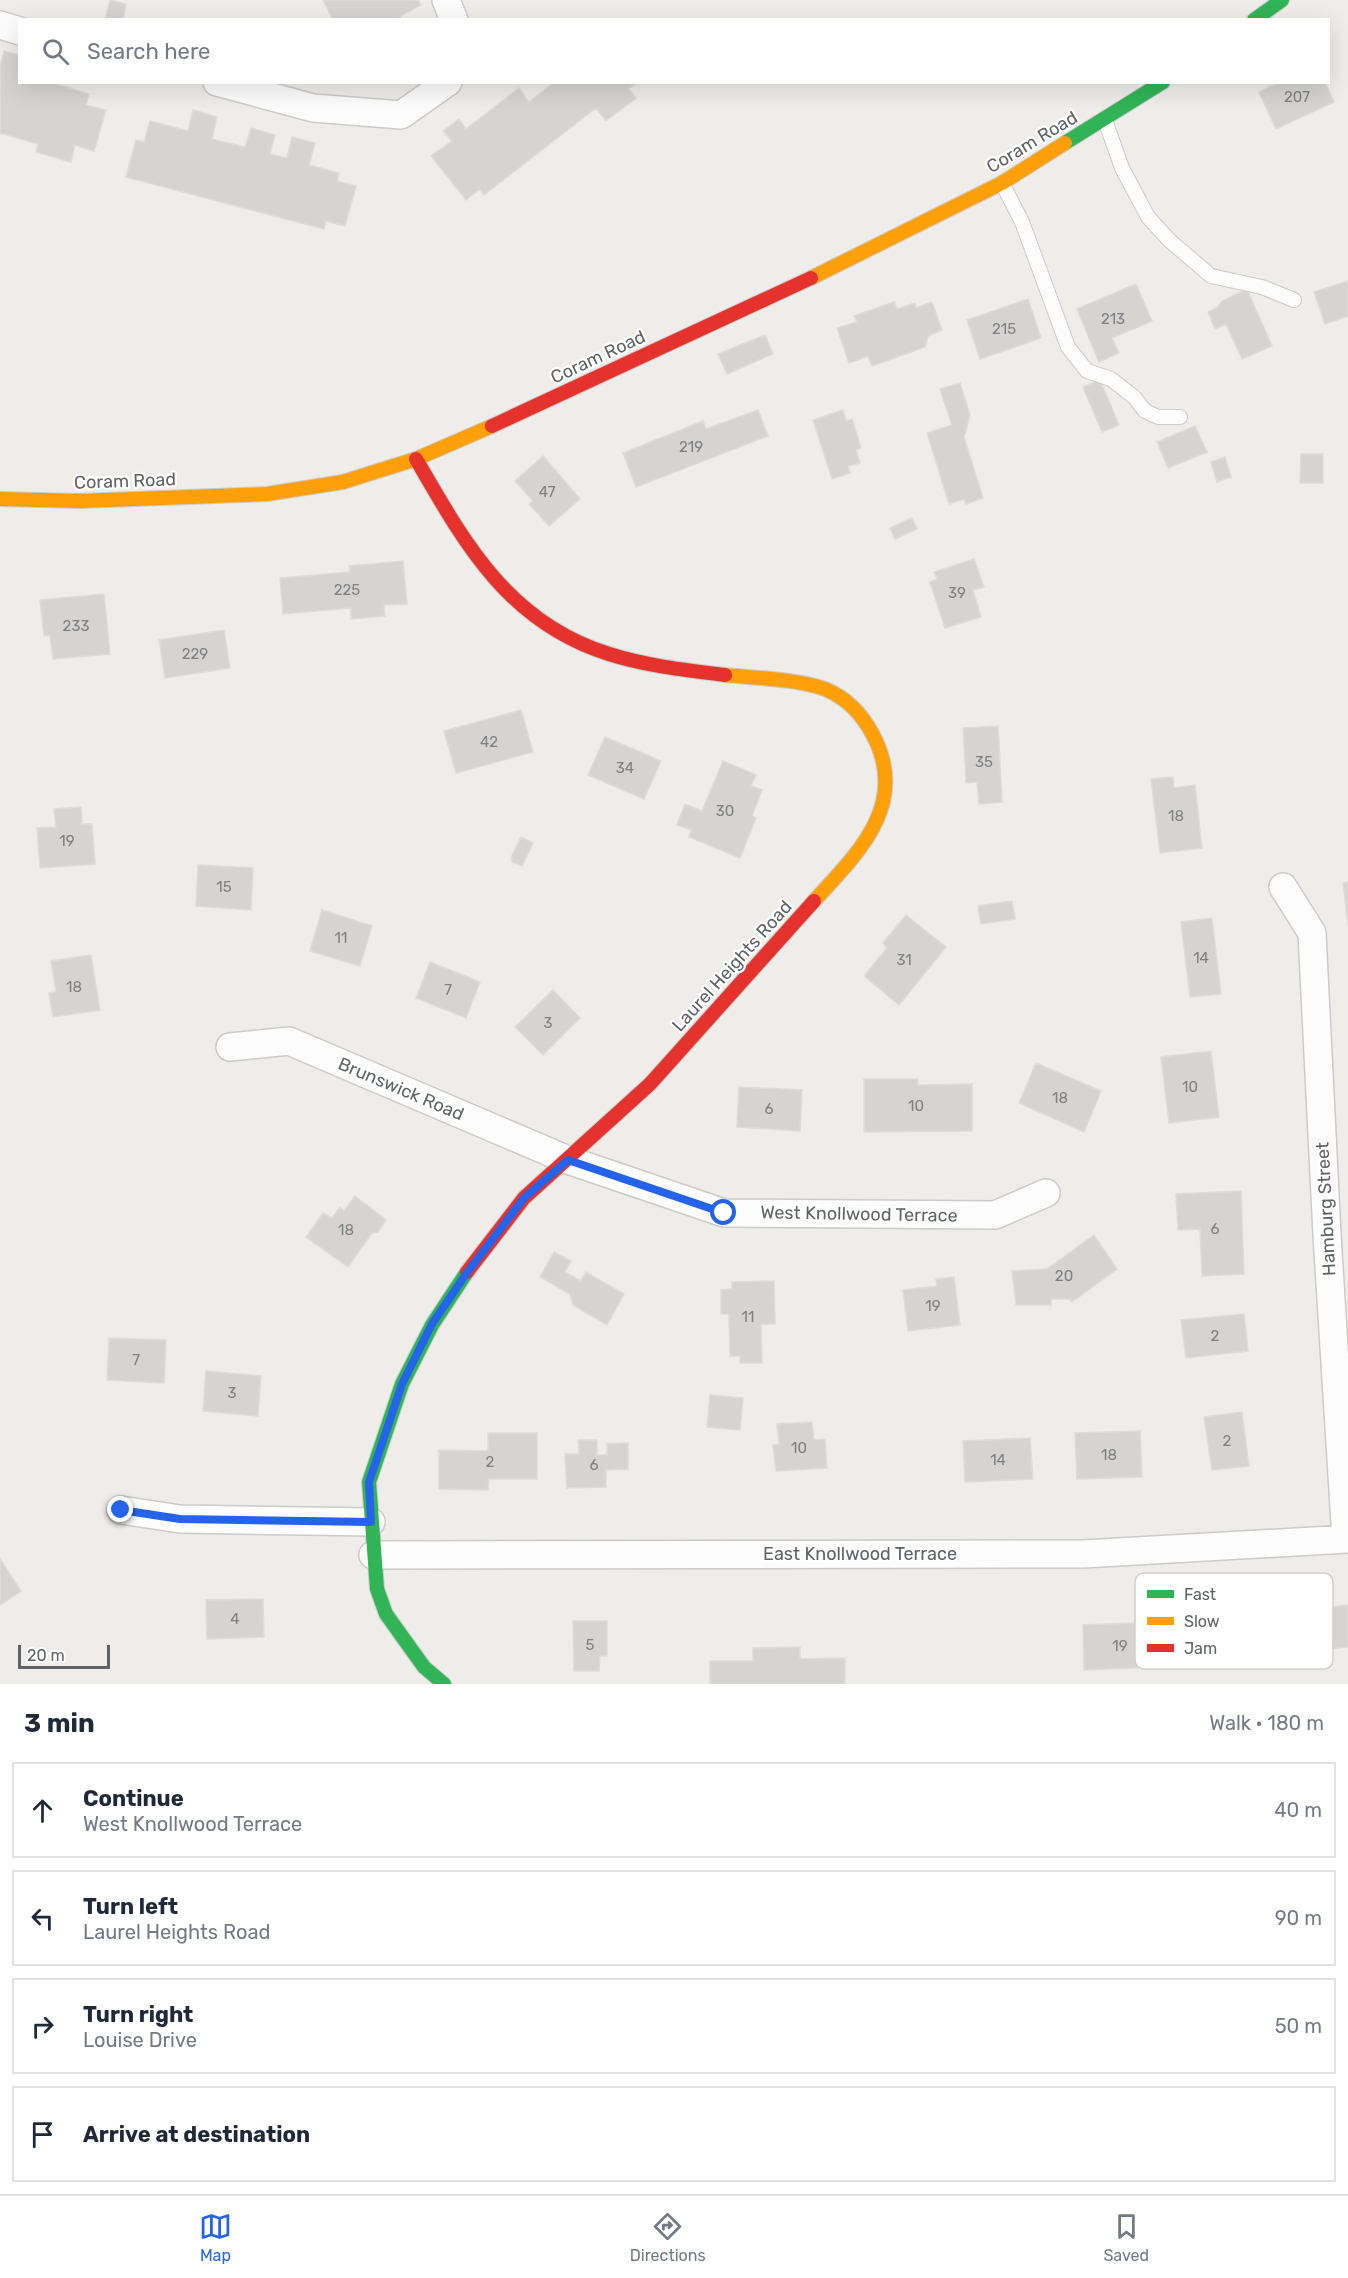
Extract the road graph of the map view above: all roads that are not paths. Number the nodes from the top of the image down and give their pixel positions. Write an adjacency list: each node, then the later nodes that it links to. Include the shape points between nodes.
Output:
1 (446, 0): 3 (street)
2 (1282, 0): 4 (street)
3 (453, 18)
4 (1257, 18)
5 (0, 25): 6 (street)
6 (18, 30)
7 (224, 84): 8 (street, via 313,108 401,115)
8 (445, 84)
9 (1160, 84): 10 (street, Coram Road)
10 (1105, 120): 11 (street, Coram Road); 12 (lane, via 1122,168 1148,217 1169,240 1211,276 1262,287)
11 (1002, 183): 13 (lane, via 1022,222 1068,347 1086,371 1111,379 1145,411 1158,417); 14 (street, Coram Road, via 831,269)
12 (1294, 300)
13 (1180, 417)
14 (416, 459): 15 (street, Coram Road, via 343,482 267,494 80,501); 18 (street, Laurel Heights Road, via 472,551 497,585 527,614 601,651 652,664 824,690 838,696 864,720 877,744 885,772 882,812 861,849 650,1084)
15 (0, 499)
16 (1283, 887): 22 (street, Hamburg Street, via 1312,933)
17 (230, 1047): 18 (street, Brunswick Road, via 289,1041)
18 (568, 1160): 19 (street, West Knollwood Terrace, via 724,1213 995,1215); 21 (street, Laurel Heights Road, via 524,1198 432,1324 402,1384 369,1482)
19 (1046, 1192)
20 (121, 1510): 21 (street, via 180,1519)
21 (371, 1522): 23 (street, Laurel Heights Road)
22 (1347, 1539): 23 (street, East Knollwood Terrace, via 1083,1554)
23 (374, 1555): 24 (street, Laurel Heights Road, via 377,1589 386,1614 424,1667)
24 (444, 1684)

